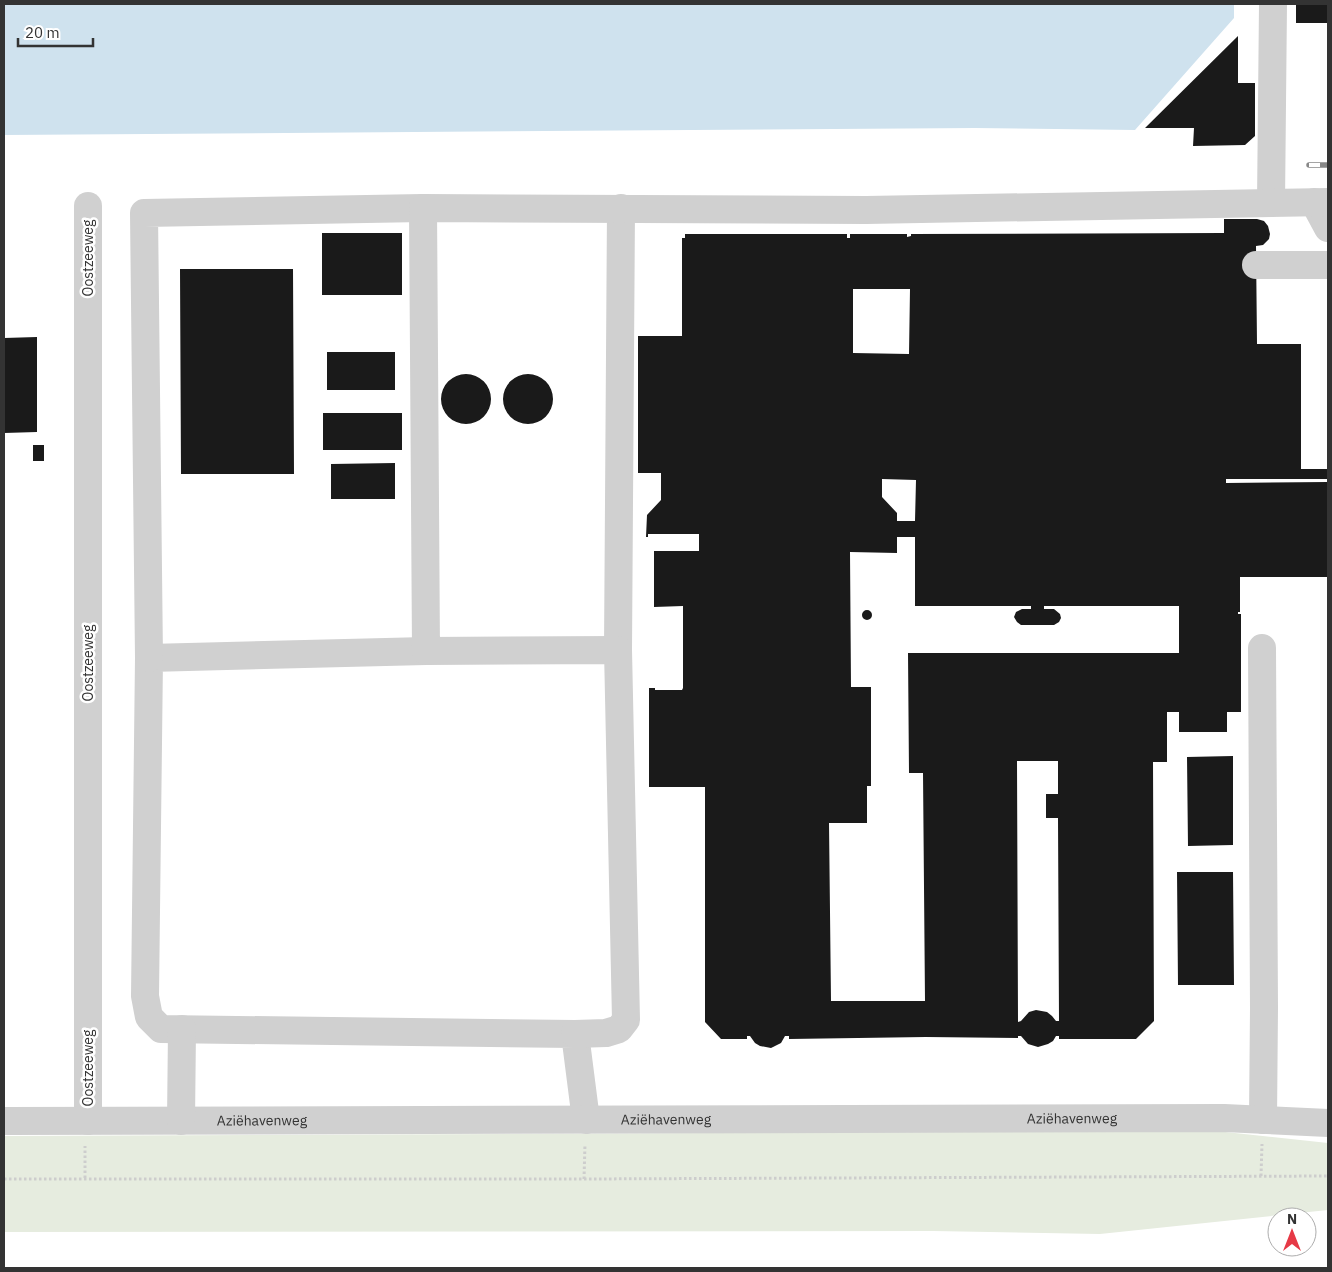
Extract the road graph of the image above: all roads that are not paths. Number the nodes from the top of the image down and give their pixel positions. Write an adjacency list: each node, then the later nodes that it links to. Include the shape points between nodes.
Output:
1 (1273, 4): 2 (street)
2 (1271, 202): 3 (street); 6 (street, via 866,210)
3 (1321, 202): 7 (street)
4 (88, 206): 19 (street, Oostzeeweg)
5 (423, 208): 6 (street); 12 (street); 13 (street, via 144,213)
6 (621, 208): 11 (street)
7 (1328, 228)
8 (1256, 265): 9 (street)
9 (1328, 265)
10 (1262, 648): 17 (street)
11 (618, 650): 12 (street); 15 (street, via 626,1020 619,1029 606,1033)
12 (426, 651): 13 (street)
13 (149, 658): 14 (street, via 145,996 149,1017 161,1029)
14 (182, 1029): 15 (street); 20 (street)
15 (575, 1034): 16 (street)
16 (586, 1120): 17 (street, Aziëhavenweg); 20 (street, Aziëhavenweg)
17 (1263, 1120): 21 (street, Aziëhavenweg)
18 (4, 1121): 19 (street, Aziëhavenweg)
19 (88, 1121): 20 (street, Aziëhavenweg)
20 (181, 1121)
21 (1328, 1123)

